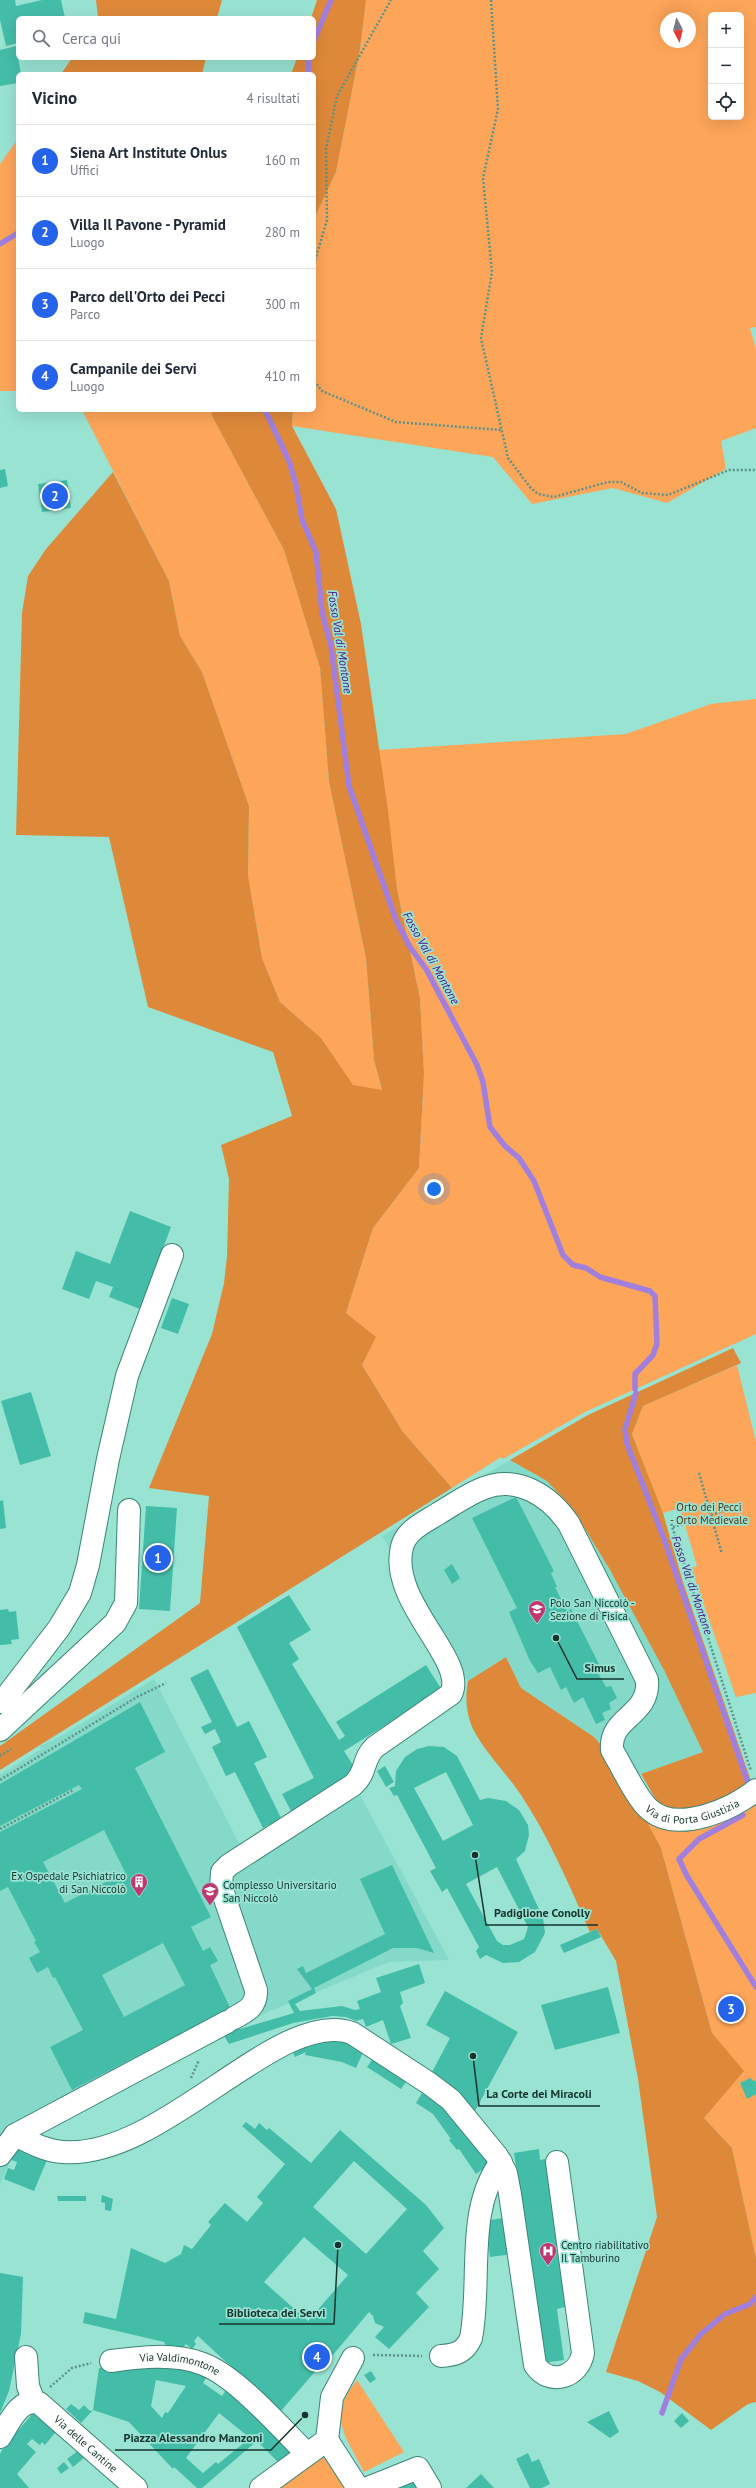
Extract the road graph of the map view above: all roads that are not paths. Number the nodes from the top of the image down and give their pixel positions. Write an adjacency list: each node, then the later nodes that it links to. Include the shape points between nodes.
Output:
1 (172, 1255): 3 (street, via 127,1376 88,1565 80,1592 60,1628)
2 (129, 1510): 4 (street, via 126,1603 122,1613 115,1623)
3 (0, 1702)
4 (0, 1730)
5 (754, 1781): 6 (street, Via di Porta Giustizia, via 702,1817 676,1820 648,1809 612,1750 615,1729 640,1708 647,1694 647,1680 569,1524 560,1510 531,1490 502,1484 483,1488 422,1524 406,1538 402,1548 400,1570 405,1590 450,1665 454,1675 454,1689 447,1699 375,1747 366,1759 362,1776 352,1785 222,1872 221,1887 256,1990 251,2008)
6 (15, 2135): 7 (street); 8 (street, via 40,2147 63,2152 91,2151 111,2146 161,2123 286,2043 311,2032 330,2028 346,2031 365,2040 438,2090 466,2116)
7 (0, 2155)
8 (501, 2162): 9 (street, via 510,2194 535,2366 544,2374 558,2377 576,2369 580,2364 582,2352); 10 (street, via 490,2179 482,2203 471,2338 462,2351)
9 (557, 2162)
10 (441, 2356)
11 (26, 2357): 14 (street, via 28,2386)
12 (353, 2358): 16 (street, via 332,2397)
13 (111, 2361): 17 (street, Via Valdimontone, via 159,2357 204,2364 236,2386)
14 (34, 2402): 15 (street, via 22,2406); 18 (street, Via delle Cantine, via 45,2407)
15 (0, 2437)
16 (327, 2440): 17 (street); 20 (street)
17 (307, 2454): 19 (street)
18 (136, 2488)
19 (261, 2488)
20 (358, 2488)
21 (368, 2488): 22 (street, via 418,2468)
22 (430, 2488)

